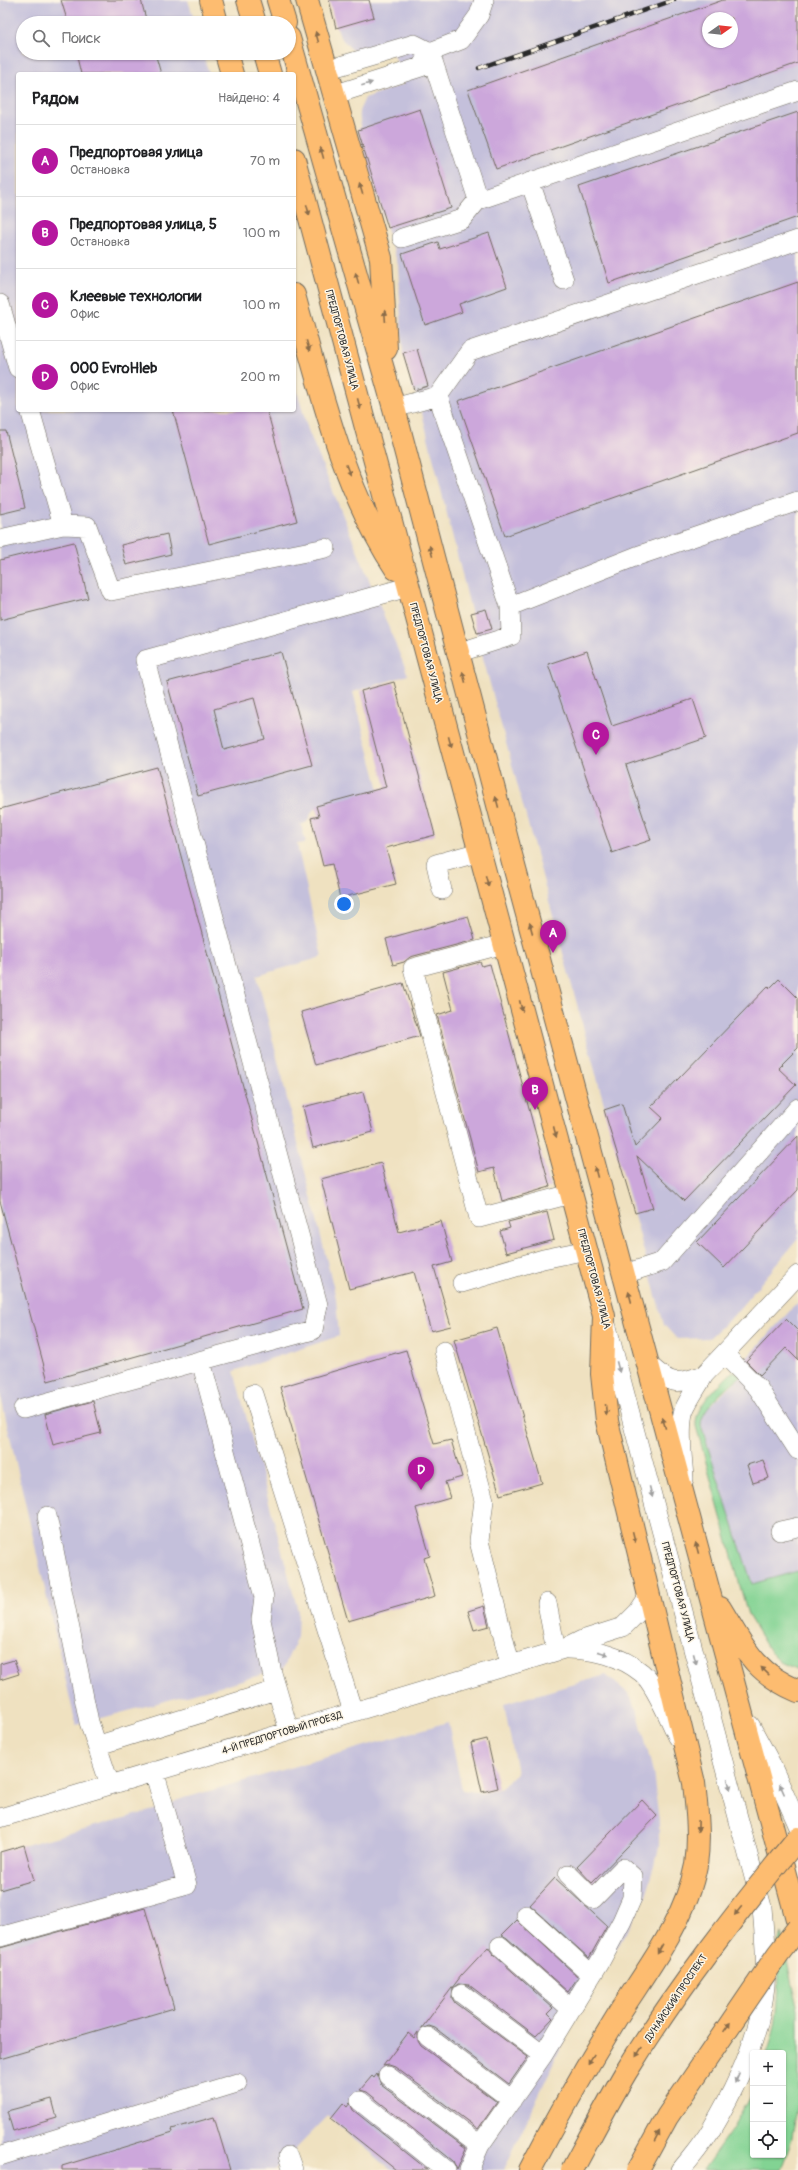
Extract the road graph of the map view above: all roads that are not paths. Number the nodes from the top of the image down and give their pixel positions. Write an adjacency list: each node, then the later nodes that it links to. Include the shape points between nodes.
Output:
1 (211, 0): 6 (main road)
2 (248, 0): 7 (main road)
3 (278, 0): 8 (main road)
4 (307, 0): 13 (main road, one-way to 4)
5 (484, 0): 9 (street, via 479,15 461,40)
6 (215, 16)
7 (253, 16)
8 (282, 16)
9 (430, 52): 13 (street, via 414,44); 17 (street, one-way to 9, via 421,67); 20 (street)
10 (228, 60): 14 (main road)
11 (266, 60): 15 (main road)
12 (295, 60): 27 (main road, one-way to 12)
13 (326, 70): 17 (main road)
14 (231, 72)
15 (269, 72)
16 (798, 92): 19 (street)
17 (333, 95): 27 (main road, one-way to 17, via 381,258)
18 (296, 167): 35 (main road, ПРЕДПОРТОВАЯ УЛИЦА, one-way to 35)
19 (530, 182): 20 (street); 23 (street)
20 (478, 200): 21 (street, via 462,219)
21 (402, 238)
22 (798, 240): 28 (street, via 470,351)
23 (564, 280)
24 (296, 302): 35 (main road, one-way to 35, via 326,409 345,463 374,533)
25 (0, 304): 26 (street)
26 (16, 361)
27 (387, 383): 29 (main road)
28 (438, 396): 29 (street); 36 (street)
29 (394, 408): 37 (main road, one-way to 29)
30 (31, 412): 32 (street)
31 (798, 501): 36 (street, via 637,556)
32 (63, 525): 33 (street); 34 (street, via 87,526 111,591)
33 (0, 539)
34 (326, 548)
35 (408, 587): 38 (main road, ПРЕДПОРТОВАЯ УЛИЦА, one-way to 38); 50 (street, via 145,660 318,1306 313,1330)
36 (510, 606): 37 (street, via 511,636)
37 (457, 653): 44 (main road, one-way to 37)
38 (480, 852): 39 (street, via 436,864); 40 (main road, ПРЕДПОРТОВАЯ УЛИЦА, one-way to 40)
39 (442, 890)
40 (504, 944): 42 (main road, ПРЕДПОРТОВАЯ УЛИЦА, one-way to 42); 42 (street, via 413,968 479,1218)
41 (798, 1108): 44 (street, via 662,1262)
42 (572, 1194): 43 (main road, ПРЕДПОРТОВАЯ УЛИЦА)
43 (587, 1250): 46 (street, via 542,1258); 47 (main road, ПРЕДПОРТОВАЯ УЛИЦА)
44 (624, 1274): 51 (main road, one-way to 44)
45 (798, 1275): 49 (street)
46 (462, 1283)
47 (604, 1316): 59 (main road, one-way to 59, via 602,1374 607,1421); 97 (street, ПРЕДПОРТОВАЯ УЛИЦА, one-way to 97, via 762,1907 766,1959 765,1987 756,2028 729,2097 712,2130)
48 (444, 1352): 62 (street, via 484,1500 479,1541)
49 (724, 1354): 52 (street); 55 (street, via 758,1388)
50 (201, 1361): 54 (street); 63 (street, via 264,1597 261,1620)
51 (648, 1364): 52 (street, via 672,1382 691,1380); 56 (main road, one-way to 51)
52 (704, 1375): 56 (street, via 684,1411 682,1426)
53 (253, 1394): 66 (street)
54 (23, 1409)
55 (798, 1450)
56 (685, 1502): 58 (main road, one-way to 56)
57 (47, 1516): 68 (street, via 89,1722)
58 (708, 1586): 64 (main road, one-way to 58, via 766,1674 747,1653); 65 (main road)
59 (648, 1597): 61 (street, via 624,1627); 69 (main road)
60 (547, 1603): 61 (street)
61 (560, 1650): 62 (street, 4-Й ПРЕДПОРТОВЫЙ ПРОЕЗД); 69 (street, one-way to 69, via 597,1651 627,1663 643,1674)
62 (510, 1664): 66 (street, 4-Й ПРЕДПОРТОВЫЙ ПРОЕЗД)
63 (276, 1690): 67 (street); 68 (street)
64 (798, 1690)
65 (738, 1703): 73 (street, one-way to 65, via 770,1762); 77 (main road)
66 (353, 1712): 67 (street, 4-Й ПРЕДПОРТОВЫЙ ПРОЕЗД)
67 (289, 1731): 70 (street, 4-Й ПРЕДПОРТОВЫЙ ПРОЕЗД)
68 (98, 1745): 71 (street)
69 (688, 1758): 94 (main road, one-way to 94, via 698,1818 696,1865 679,1915 656,1957 573,2089)
70 (154, 1771): 71 (street, 4-Й ПРЕДПОРТОВЫЙ ПРОЕЗД); 79 (street, via 187,1885)
71 (110, 1785): 72 (street, 4-Й ПРЕДПОРТОВЫЙ ПРОЕЗД)
72 (0, 1818)
73 (798, 1824)
74 (798, 1838): 95 (main road, ДУНАЙСКИЙ ПРОСПЕКТ, one-way to 95, bridge, via 735,1915 684,1984 626,2072)
75 (568, 1874): 81 (street, via 592,1899 623,1868 633,1877 632,1898)
76 (526, 1915): 81 (street)
77 (798, 1923)
78 (798, 1928): 96 (main road, one-way to 78, bridge, via 667,2117)
79 (0, 1937)
80 (500, 1946): 83 (street)
81 (592, 1975): 83 (street)
82 (462, 1994): 85 (street)
83 (571, 2009): 85 (street)
84 (428, 2037): 88 (street)
85 (543, 2055): 88 (street)
86 (388, 2076): 90 (street)
87 (237, 2083): 91 (street)
88 (512, 2100): 90 (street)
89 (360, 2101): 92 (street)
90 (480, 2145): 93 (street)
91 (0, 2156)
92 (446, 2170)
93 (469, 2170)
94 (530, 2170)
95 (572, 2170)
96 (638, 2170)
97 (681, 2170)

